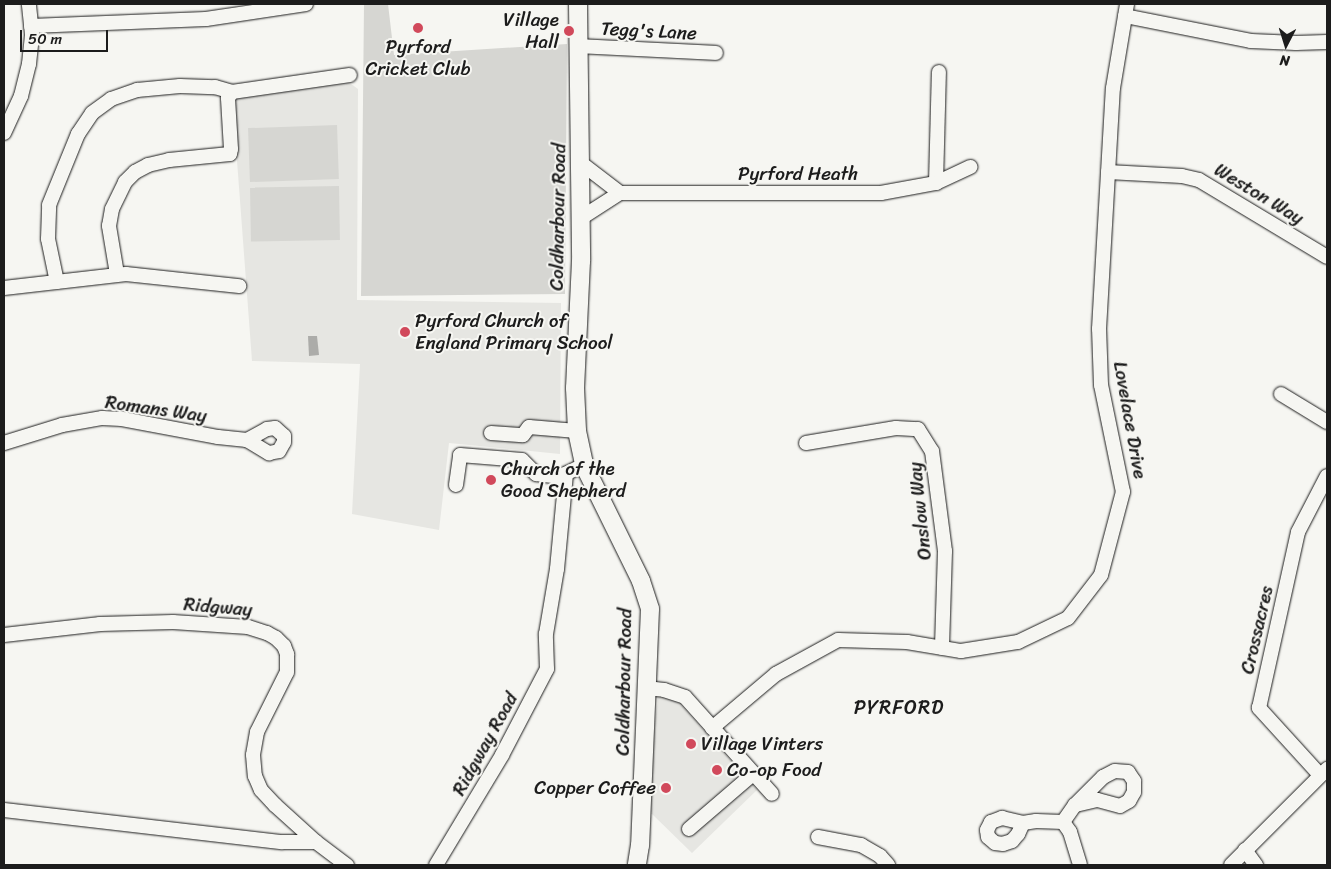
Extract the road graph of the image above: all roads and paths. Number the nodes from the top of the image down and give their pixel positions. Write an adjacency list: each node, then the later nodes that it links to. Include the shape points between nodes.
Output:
1 (30, 4): 6 (street)
2 (306, 4): 4 (street)
3 (578, 4): 8 (main road, Coldharbour Road)
4 (229, 10): 6 (street, via 152,23)
5 (1126, 10): 7 (street, via 1251,41); 16 (street, Lovelace Drive, via 1113,88)
6 (32, 26): 13 (street, via 31,52 21,96)
7 (1327, 42)
8 (579, 46): 9 (street, Tegg's Lane); 14 (main road, Coldharbour Road)
9 (716, 53)
10 (939, 72): 17 (street)
11 (350, 75): 12 (street)
12 (232, 92): 21 (street, via 228,98 230,154 215,161 169,160 148,165 126,182 112,209 109,226); 22 (street, via 215,87 180,86 137,90 111,99 92,113 78,134 49,205 48,239)
13 (4, 133)
14 (581, 163): 18 (street); 19 (main road, Coldharbour Road)
15 (971, 168): 17 (street, Pyrford Heath)
16 (1108, 172): 20 (street, Weston Way, via 1199,180); 37 (street, Lovelace Drive, via 1099,329 1101,384 1123,492 1100,575 1068,618 1018,642 961,651)
17 (936, 183): 18 (street, Pyrford Heath, via 881,193)
18 (620, 193): 19 (street)
19 (581, 218): 27 (main road, Coldharbour Road)
20 (1326, 255)
21 (117, 274): 22 (street); 24 (street)
22 (57, 282): 23 (street)
23 (4, 288)
24 (229, 289)
25 (1281, 394): 26 (street)
26 (1327, 422)
27 (576, 431): 28 (street, via 529,427 523,435); 32 (main road, Coldharbour Road)
28 (491, 433)
29 (246, 440): 30 (street, Romans Way, via 102,418 62,425)
30 (4, 443)
31 (806, 443): 37 (street, Onslow Way, via 896,428 918,430 932,451 945,551)
32 (584, 465): 33 (street); 38 (main road, Coldharbour Road, via 642,581 650,610)
33 (566, 473): 35 (street, via 559,477 536,474 522,460 460,454); 52 (street, Ridgway Road, via 546,634 547,669 502,756)
34 (1327, 476): 40 (street, Crossacres, via 1298,532 1258,708)
35 (456, 485)
36 (4, 635): 49 (street, Ridgway, via 52,628 173,622 248,627 276,638 287,654 287,672 257,732 253,755 255,776 265,795)
37 (942, 648): 39 (street, Lovelace Drive, via 906,642 838,640 776,674)
38 (646, 688): 39 (street, via 664,690 685,698); 53 (main road, Coldharbour Road)
39 (712, 728): 41 (street)
40 (1324, 772): 50 (street)
41 (753, 774): 42 (street); 47 (street)
42 (772, 794)
43 (1075, 805): 46 (street)
44 (4, 810): 49 (street, via 282,842)
45 (1023, 822): 46 (street)
46 (1063, 822): 55 (street, via 1070,832)
47 (690, 829)
48 (818, 837): 54 (street, via 861,845)
49 (316, 842): 51 (street, Ridgway)
50 (1245, 850): 56 (street); 57 (street)
51 (347, 865)
52 (436, 865)
53 (637, 865)
54 (888, 865)
55 (1080, 865)
56 (1231, 865)
57 (1256, 865)

